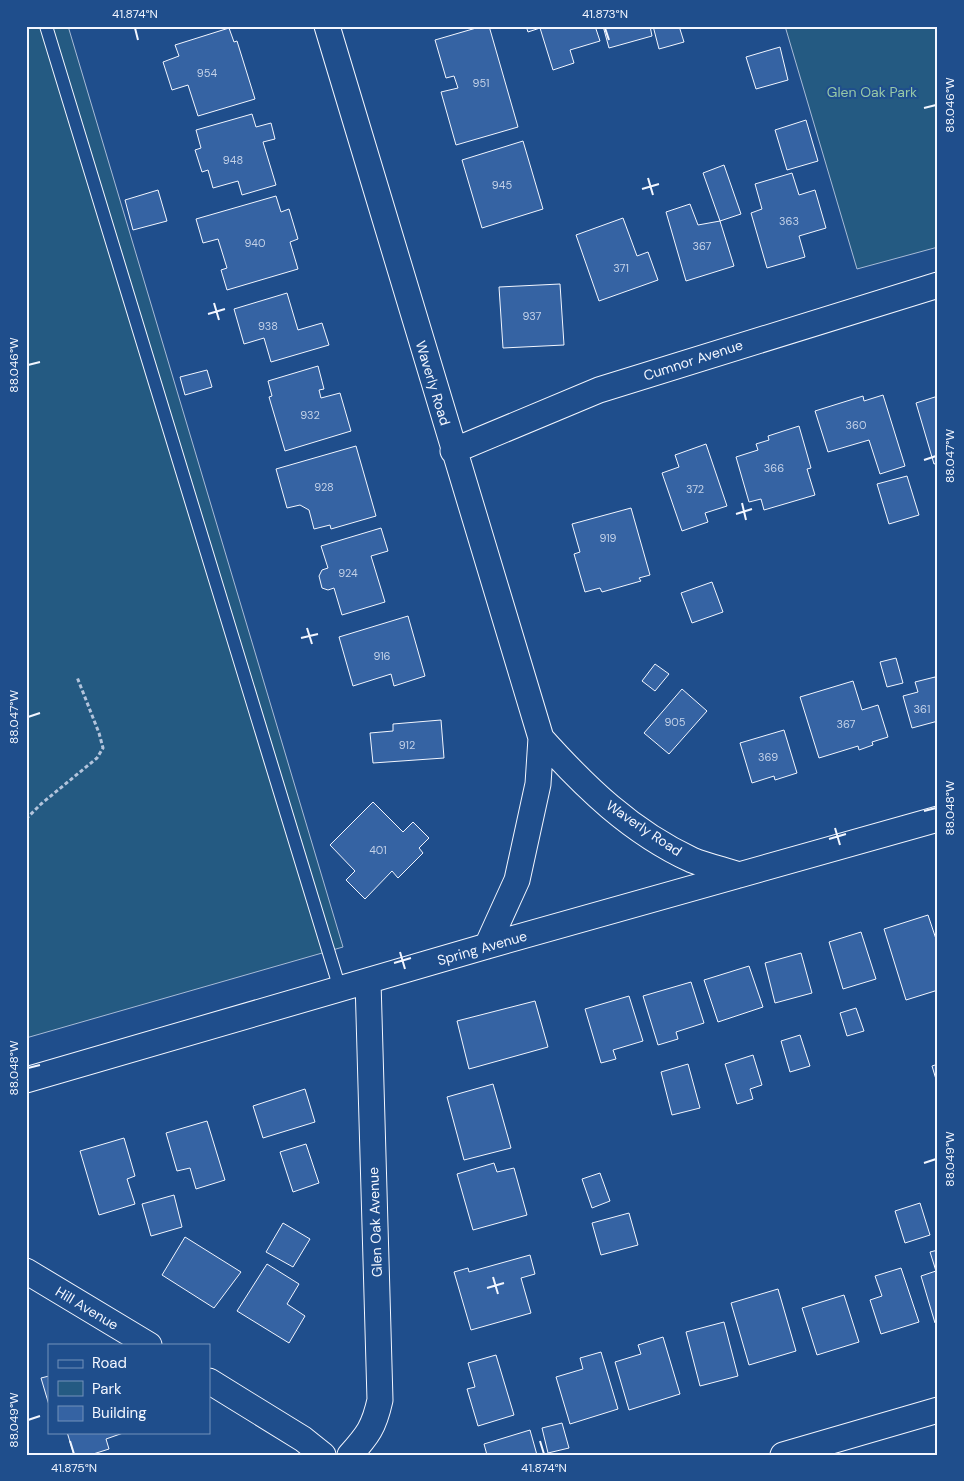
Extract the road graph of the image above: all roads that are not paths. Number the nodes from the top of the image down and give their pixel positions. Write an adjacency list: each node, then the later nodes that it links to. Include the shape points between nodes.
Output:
1 (46, 26): 10 (lane)
2 (328, 26): 4 (street, Waverly Road)
3 (938, 285): 4 (street, Cumnor Avenue, via 599,390)
4 (453, 450): 5 (street, Waverly Road)
5 (541, 738): 7 (street, Waverly Road, via 581,783 619,815 692,860); 8 (street, Waverly Road, via 538,784 517,880)
6 (938, 819): 7 (street, Spring Avenue)
7 (739, 875): 8 (street, Spring Avenue)
8 (487, 946): 9 (street, Spring Avenue)
9 (368, 981): 10 (street, Spring Avenue); 17 (street, Glen Oak Avenue, via 380,1400 376,1421)
10 (340, 988): 11 (street, Spring Avenue)
11 (26, 1080)
12 (26, 1271): 13 (street, Hill Avenue)
13 (147, 1344)
14 (210, 1382): 16 (street)
15 (938, 1410): 18 (street)
16 (323, 1455)
17 (350, 1455)
18 (783, 1455)

